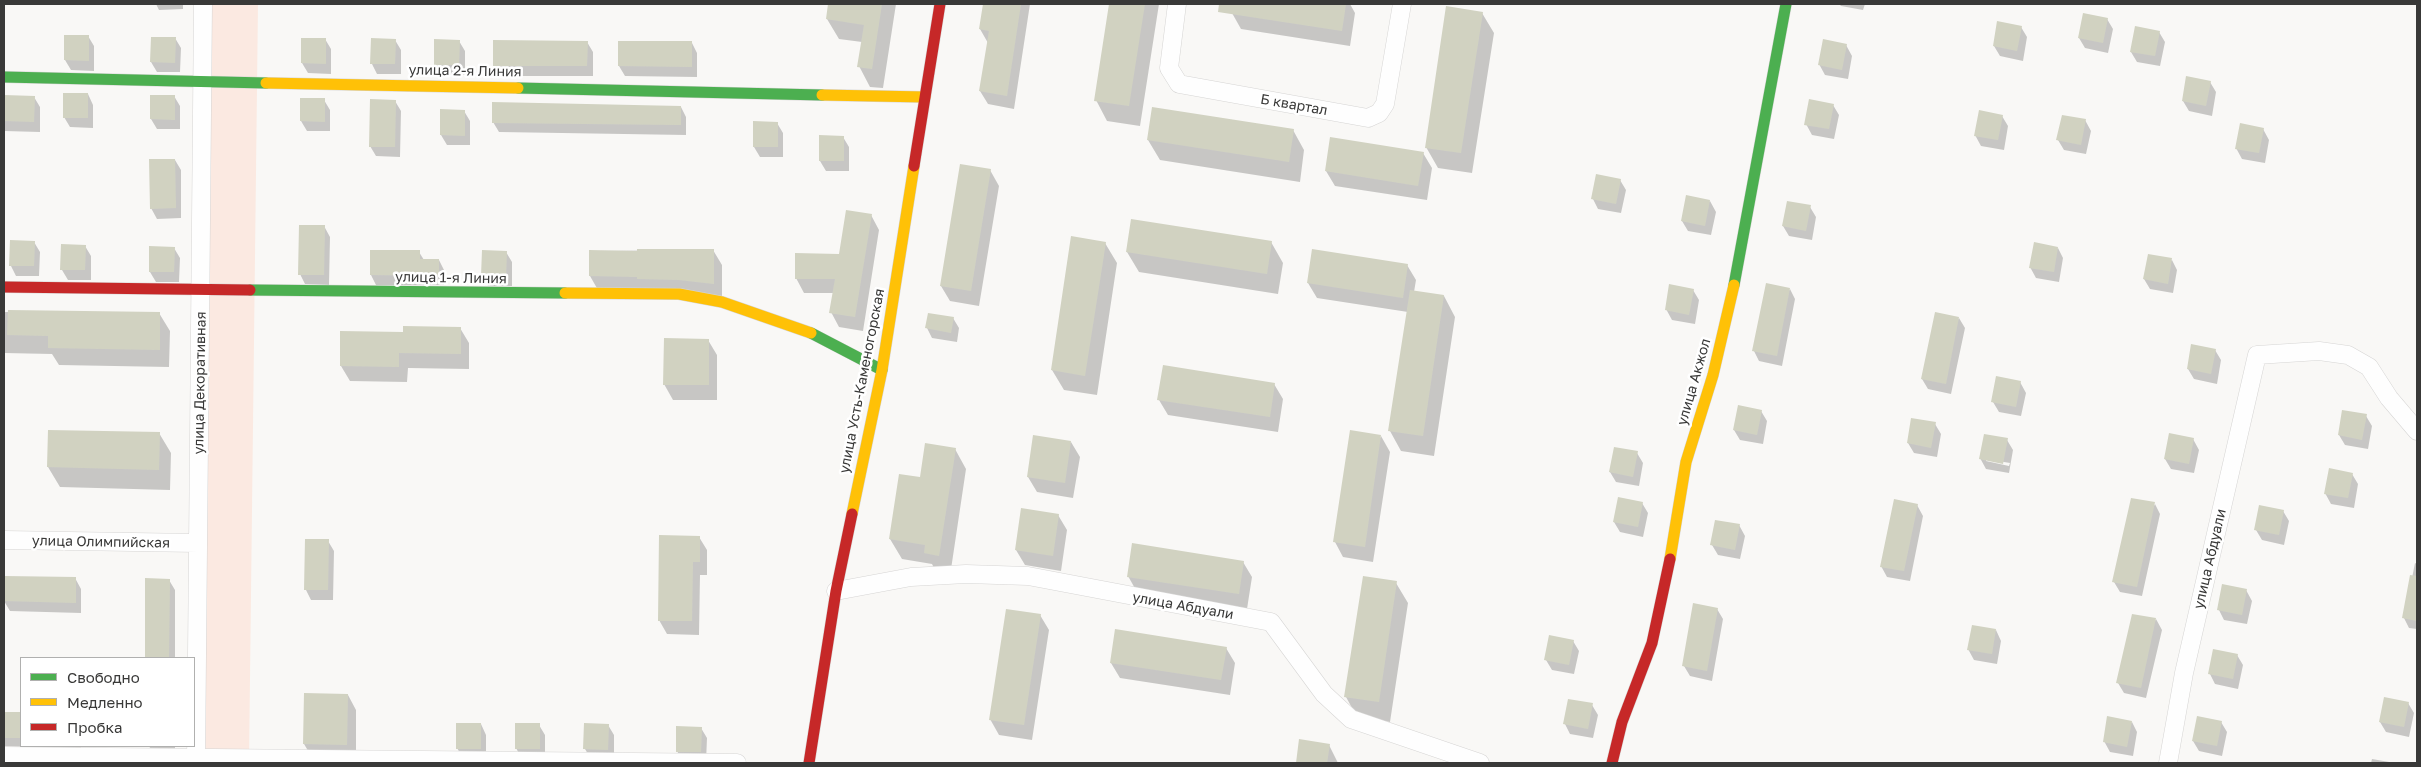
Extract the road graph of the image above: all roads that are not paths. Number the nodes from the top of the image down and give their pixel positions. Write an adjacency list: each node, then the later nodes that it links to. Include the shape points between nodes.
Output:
1 (203, 4): 7 (street, улица Декоративная)
2 (940, 4): 8 (street, улица Усть-Каменогорская)
3 (1177, 4): 4 (street, Б квартал, via 1169,68 1179,84 1368,118 1385,104)
4 (1402, 4)
5 (1786, 4): 21 (street, улица Акжол, via 1742,248 1713,375 1686,462 1669,568 1652,643 1622,722)
6 (4, 77): 7 (street, улица 2-я Линия)
7 (202, 80): 8 (street, улица 2-я Линия); 10 (street, улица Декоративная)
8 (924, 97): 11 (street, улица Усть-Каменогорская)
9 (4, 287): 10 (street, улица 1-я Линия)
10 (200, 290): 11 (street, улица 1-я Линия, via 679,294 722,302 822,337); 14 (street, улица Декоративная)
11 (882, 370): 15 (street, улица Усть-Каменогорская)
12 (2417, 431): 22 (street, улица Абдуали, via 2389,398 2369,367 2348,355 2319,351 2257,355 2184,673)
13 (4, 540): 14 (street, улица Олимпийская)
14 (198, 543): 17 (street, улица Декоративная)
15 (836, 591): 19 (street, улица Усть-Каменогорская); 20 (street, улица Абдуали, via 911,577 966,574 1028,576 1271,622 1324,694 1351,718)
16 (4, 756): 17 (street)
17 (196, 761): 18 (street)
18 (737, 763)
19 (809, 763)
20 (1480, 763)
21 (1612, 763)
22 (2168, 763)

